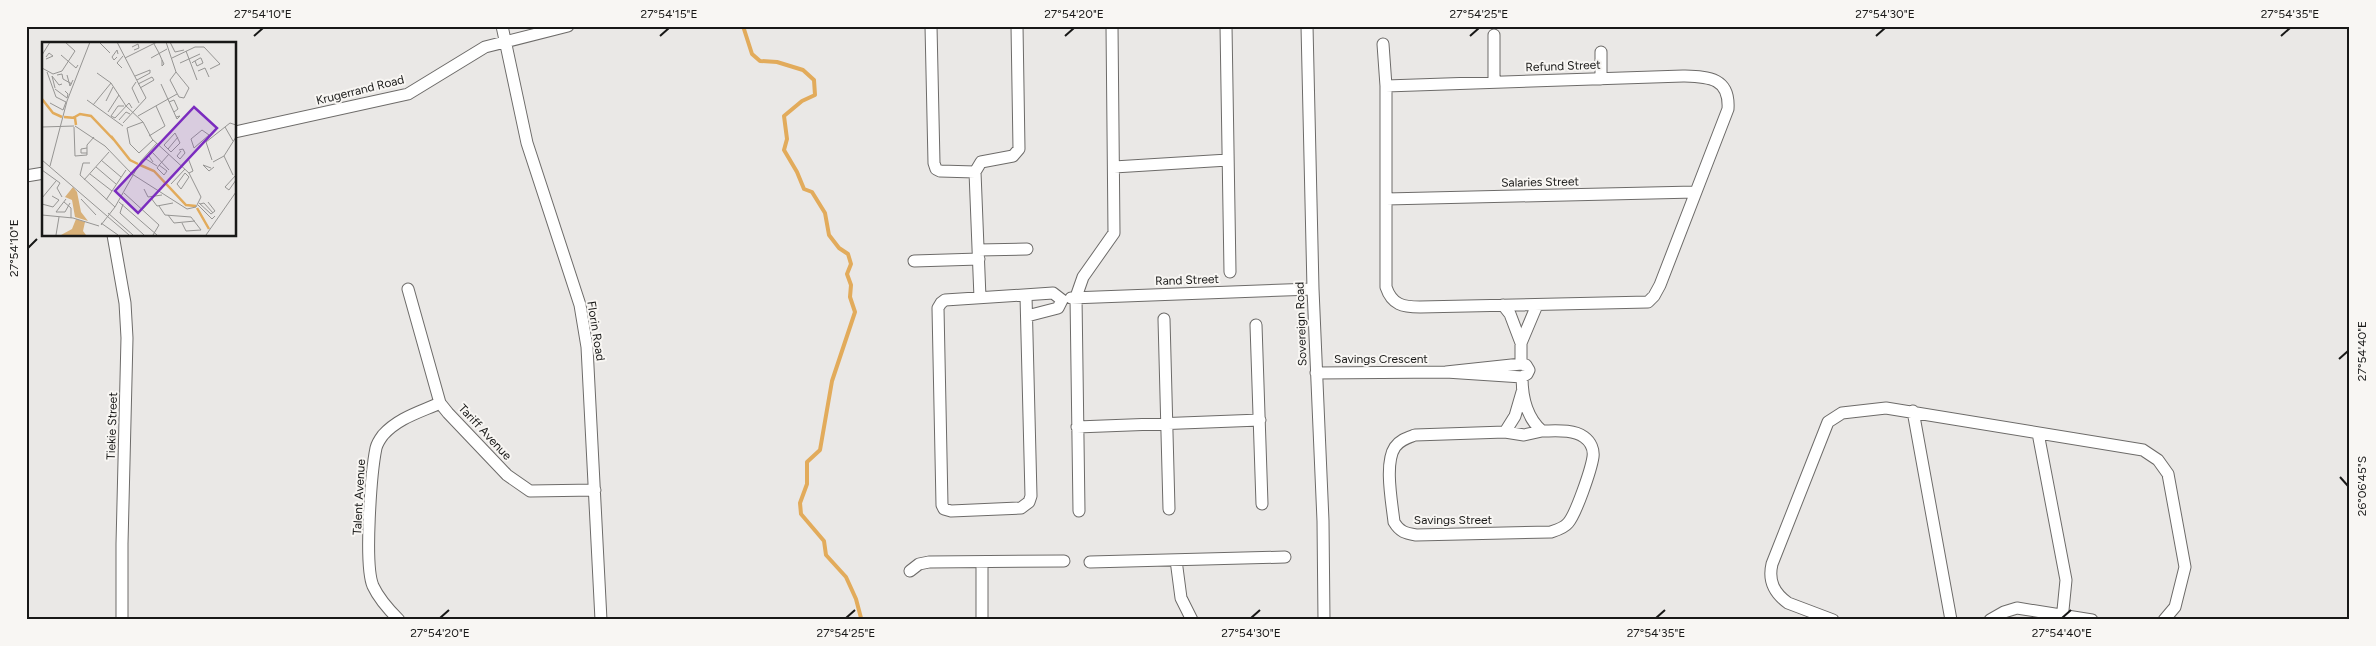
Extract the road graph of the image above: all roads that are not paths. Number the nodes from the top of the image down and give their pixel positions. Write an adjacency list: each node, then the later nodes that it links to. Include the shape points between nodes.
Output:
1 (502, 26): 9 (street, Florin Road)
2 (568, 26): 9 (street, Krugerrand Road)
3 (931, 26): 19 (street, via 934,163 940,171)
4 (1017, 26): 19 (street, via 1019,149 1013,156 981,162)
5 (1112, 26): 17 (street)
6 (1226, 26): 16 (street)
7 (1306, 26): 29 (street, Sovereign Road)
8 (1494, 34): 13 (street)
9 (505, 43): 15 (street, Krugerrand Road, via 485,47 408,94); 53 (street, Florin Road, via 527,143 580,306 587,347)
10 (1383, 44): 14 (street)
11 (1601, 52): 12 (street)
12 (1602, 79): 13 (street, Refund Street); 21 (street, Refund Street, via 1709,77 1726,91 1728,109)
13 (1494, 82): 14 (street, Refund Street)
14 (1386, 86): 22 (street, Refund Street)
15 (236, 132)
16 (1228, 160): 17 (street); 27 (street)
17 (1114, 167): 31 (street, via 1114,233 1083,276)
18 (42, 172): 20 (street)
19 (975, 172): 25 (street)
20 (26, 176)
21 (1696, 192): 22 (street, Salaries Street); 34 (street, Refund Street, via 1660,285 1648,302)
22 (1386, 199): 35 (street, Refund Street, via 1386,287 1394,302 1414,307)
23 (113, 236): 64 (street, Tiekie Street, via 126,303 127,338)
24 (1027, 249): 25 (street)
25 (978, 254): 26 (street); 32 (street)
26 (914, 261)
27 (1230, 272)
28 (408, 289): 45 (street, Tariff Avenue)
29 (1313, 289): 31 (street, Rand Street); 42 (street, Sovereign Road)
30 (1026, 296): 32 (street); 33 (street, via 1053,293); 36 (street)
31 (1076, 297): 33 (street, Rand Street); 49 (street)
32 (980, 298): 36 (street, via 945,300 938,308 944,509 1021,508 1029,502)
33 (1062, 300): 36 (street, via 1058,308)
34 (1537, 304): 35 (street, Refund Street); 39 (street)
35 (1502, 305): 39 (street, via 1510,314)
36 (1027, 316)
37 (1164, 319): 48 (street)
38 (1256, 324): 47 (street)
39 (1521, 343): 40 (street)
40 (1521, 364): 41 (street, Savings Crescent); 43 (street, via 1528,370)
41 (1446, 372): 42 (street, Savings Crescent); 43 (street, Savings Crescent)
42 (1316, 373): 69 (street, Sovereign Road)
43 (1522, 377): 44 (street)
44 (1522, 391): 50 (street, via 1528,411); 51 (street, via 1515,416)
45 (440, 403): 53 (street, Tariff Avenue, via 507,475 530,491); 65 (street, Talent Avenue, via 398,422 376,445 370,511 370,573 378,596)
46 (1912, 411): 52 (street); 70 (street, via 1886,408 1852,410 1836,415 1823,429 1772,564 1771,579 1776,593 1788,603); 71 (street)
47 (1260, 420): 48 (street); 54 (street)
48 (1166, 423): 49 (street); 55 (street)
49 (1077, 427): 56 (street)
50 (1542, 431): 51 (street, Savings Street, via 1524,435); 51 (street, Savings Street, via 1573,432 1592,445 1593,457 1576,509 1561,528 1551,532 1416,535 1398,528 1394,522 1389,463 1394,448 1402,440 1415,435)
51 (1505, 432)
52 (2038, 433): 63 (street, via 2066,580); 74 (street, via 2143,450 2165,468 2185,567 2175,607)
53 (595, 490): 66 (street, Florin Road)
54 (1262, 504)
55 (1168, 509)
56 (1079, 511)
57 (1285, 557): 58 (street)
58 (1176, 560): 61 (street); 68 (street, via 1181,598)
59 (1064, 561): 60 (street)
60 (982, 562): 62 (street, via 929,562); 67 (street)
61 (1090, 562)
62 (910, 571)
63 (2063, 617): 72 (street, via 2017,608); 73 (street)
64 (122, 620)
65 (399, 620)
66 (602, 620)
67 (982, 620)
68 (1192, 620)
69 (1324, 620)
70 (1833, 620)
71 (1951, 620)
72 (1990, 620)
73 (2092, 620)
74 (2164, 620)

